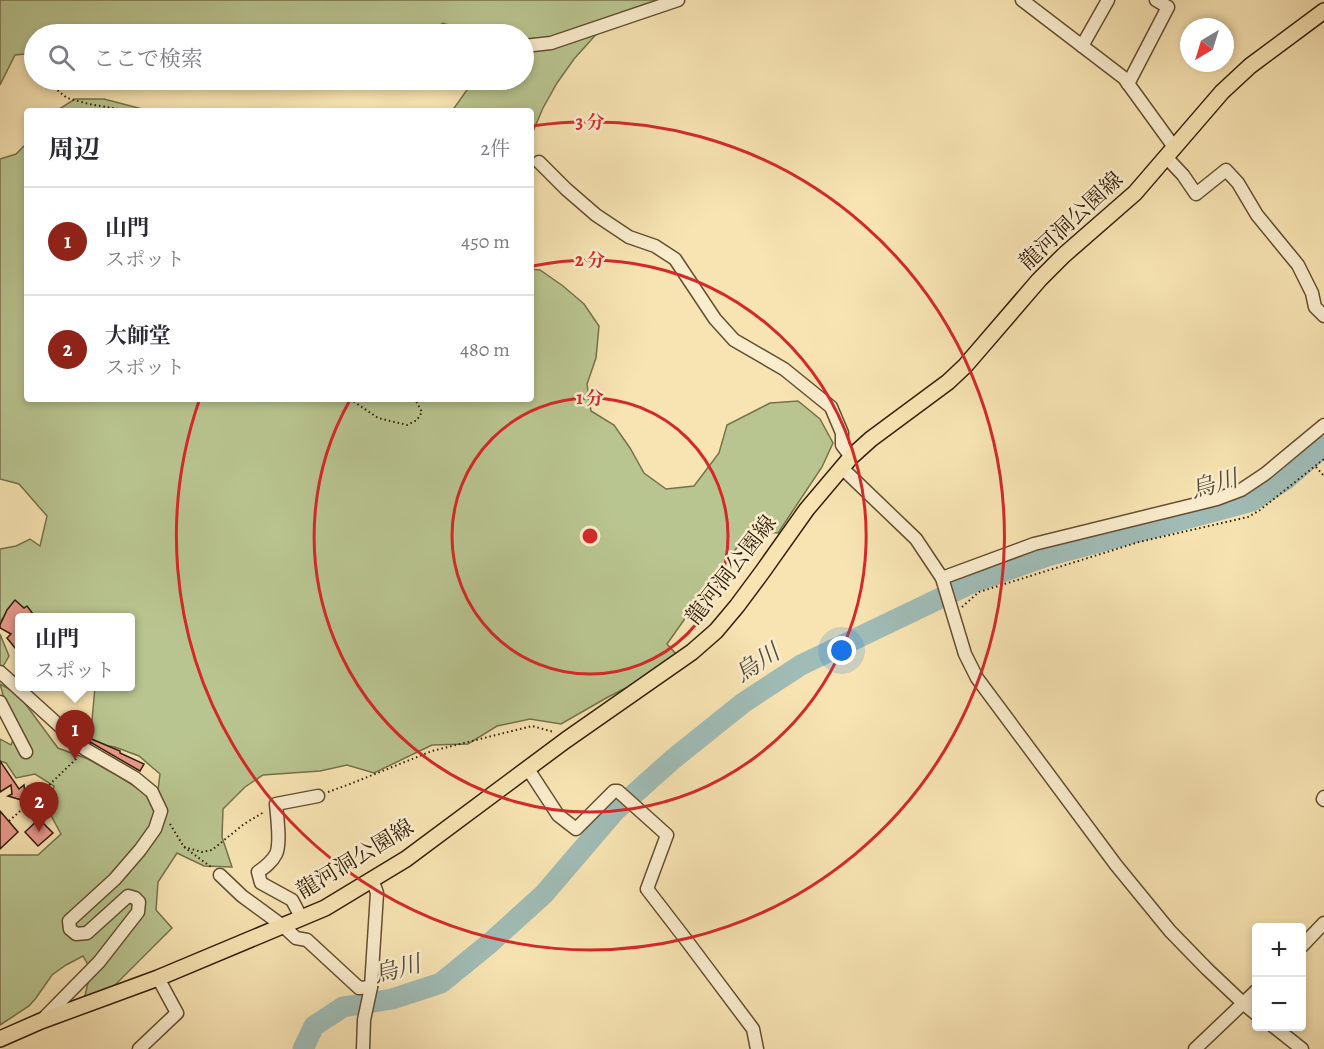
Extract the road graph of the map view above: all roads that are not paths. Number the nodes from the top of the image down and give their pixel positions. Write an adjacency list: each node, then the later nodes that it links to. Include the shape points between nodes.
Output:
1 (678, 0): 6 (street, via 551,43)
2 (1022, 0): 7 (street)
3 (1108, 0): 7 (street)
4 (1156, 0): 8 (street, via 1168,7)
5 (1324, 11): 9 (main road, 龍河洞公園線, via 1250,66)
6 (534, 45)
7 (1082, 46): 8 (street)
8 (1128, 84): 9 (street)
9 (1170, 152): 11 (street, via 1196,194 1226,170 1298,265 1315,308); 13 (main road, 龍河洞公園線, via 1135,193 1039,280 965,366)
10 (539, 162): 13 (street, via 596,215 629,237 656,246 675,259 734,340 784,369 831,407 842,433)
11 (1324, 316)
12 (1324, 425): 14 (street, via 1241,490 1035,544)
13 (846, 462): 14 (street, via 916,539); 20 (main road, 龍河洞公園線, via 716,631)
14 (943, 580): 31 (street, via 976,678 1128,880 1170,931)
15 (0, 672): 16 (street)
16 (15, 686)
17 (21, 691): 33 (street, via 85,749 152,792 161,811 155,829 140,850 69,921 70,929 76,934 87,933 128,896 139,902 138,912 99,962)
18 (0, 702): 19 (street)
19 (26, 752)
20 (528, 769): 23 (main road, 龍河洞公園線, via 406,859); 39 (street, via 558,815 576,829 618,791 667,836 647,890 753,1029)
21 (318, 795): 24 (street, via 276,804 277,853 258,872 261,883 292,900)
22 (220, 875): 26 (street)
23 (372, 879): 24 (main road, 龍河洞公園線, via 325,908); 29 (street, via 377,893)
24 (301, 917): 26 (main road, 龍河洞公園線)
25 (1324, 923): 27 (street)
26 (283, 926): 28 (main road, 龍河洞公園線); 29 (street, via 296,938 307,940 358,988)
27 (1306, 942)
28 (158, 978): 33 (main road, 龍河洞公園線); 37 (street, via 177,1013)
29 (370, 987): 36 (street)
30 (1252, 996): 31 (street)
31 (1244, 1004): 32 (street); 40 (street)
32 (1252, 1010)
33 (41, 1021): 35 (main road, 龍河洞公園線)
34 (1279, 1031): 41 (street)
35 (0, 1039)
36 (363, 1044): 38 (street)
37 (139, 1049)
38 (375, 1049)
39 (757, 1049)
40 (1195, 1049)
41 (1302, 1049)

